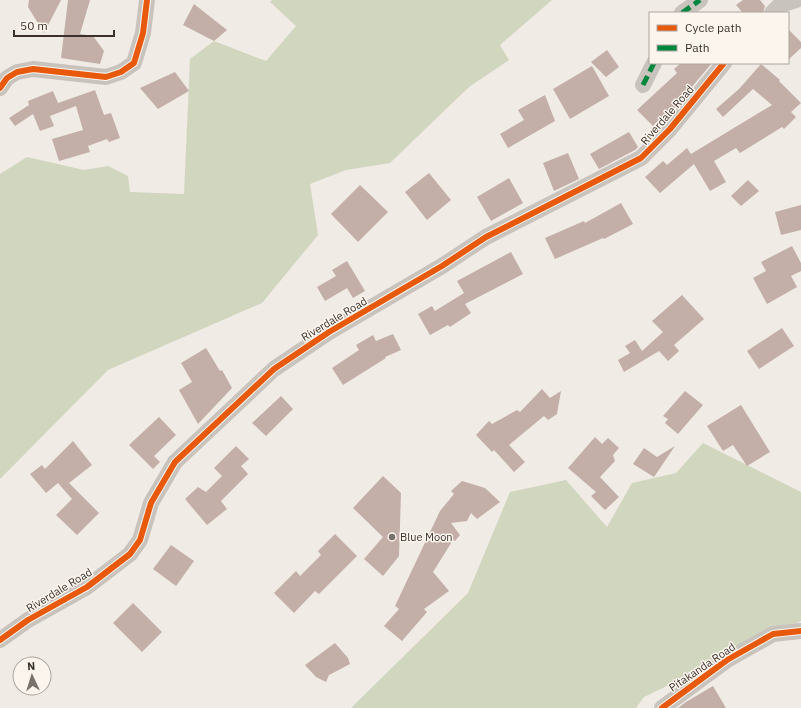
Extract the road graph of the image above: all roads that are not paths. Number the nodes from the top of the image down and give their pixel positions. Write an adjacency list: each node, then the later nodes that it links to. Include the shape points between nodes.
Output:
1 (147, 0): 9 (street, via 143,33 134,63 121,72 106,77 33,69 18,72 7,78)
2 (700, 0): 5 (street)
3 (796, 0): 4 (street)
4 (776, 9)
5 (683, 12)
6 (654, 64): 8 (street)
7 (723, 64): 11 (street, Riverdale Road, via 670,130 641,158 486,237 442,266 329,332 274,369 175,462 152,503 140,540 130,554 87,587 28,620)
8 (643, 85)
9 (0, 88)
10 (801, 631): 12 (street, Pitakanda Road, via 773,634 734,656)
11 (0, 640)
12 (662, 708)

